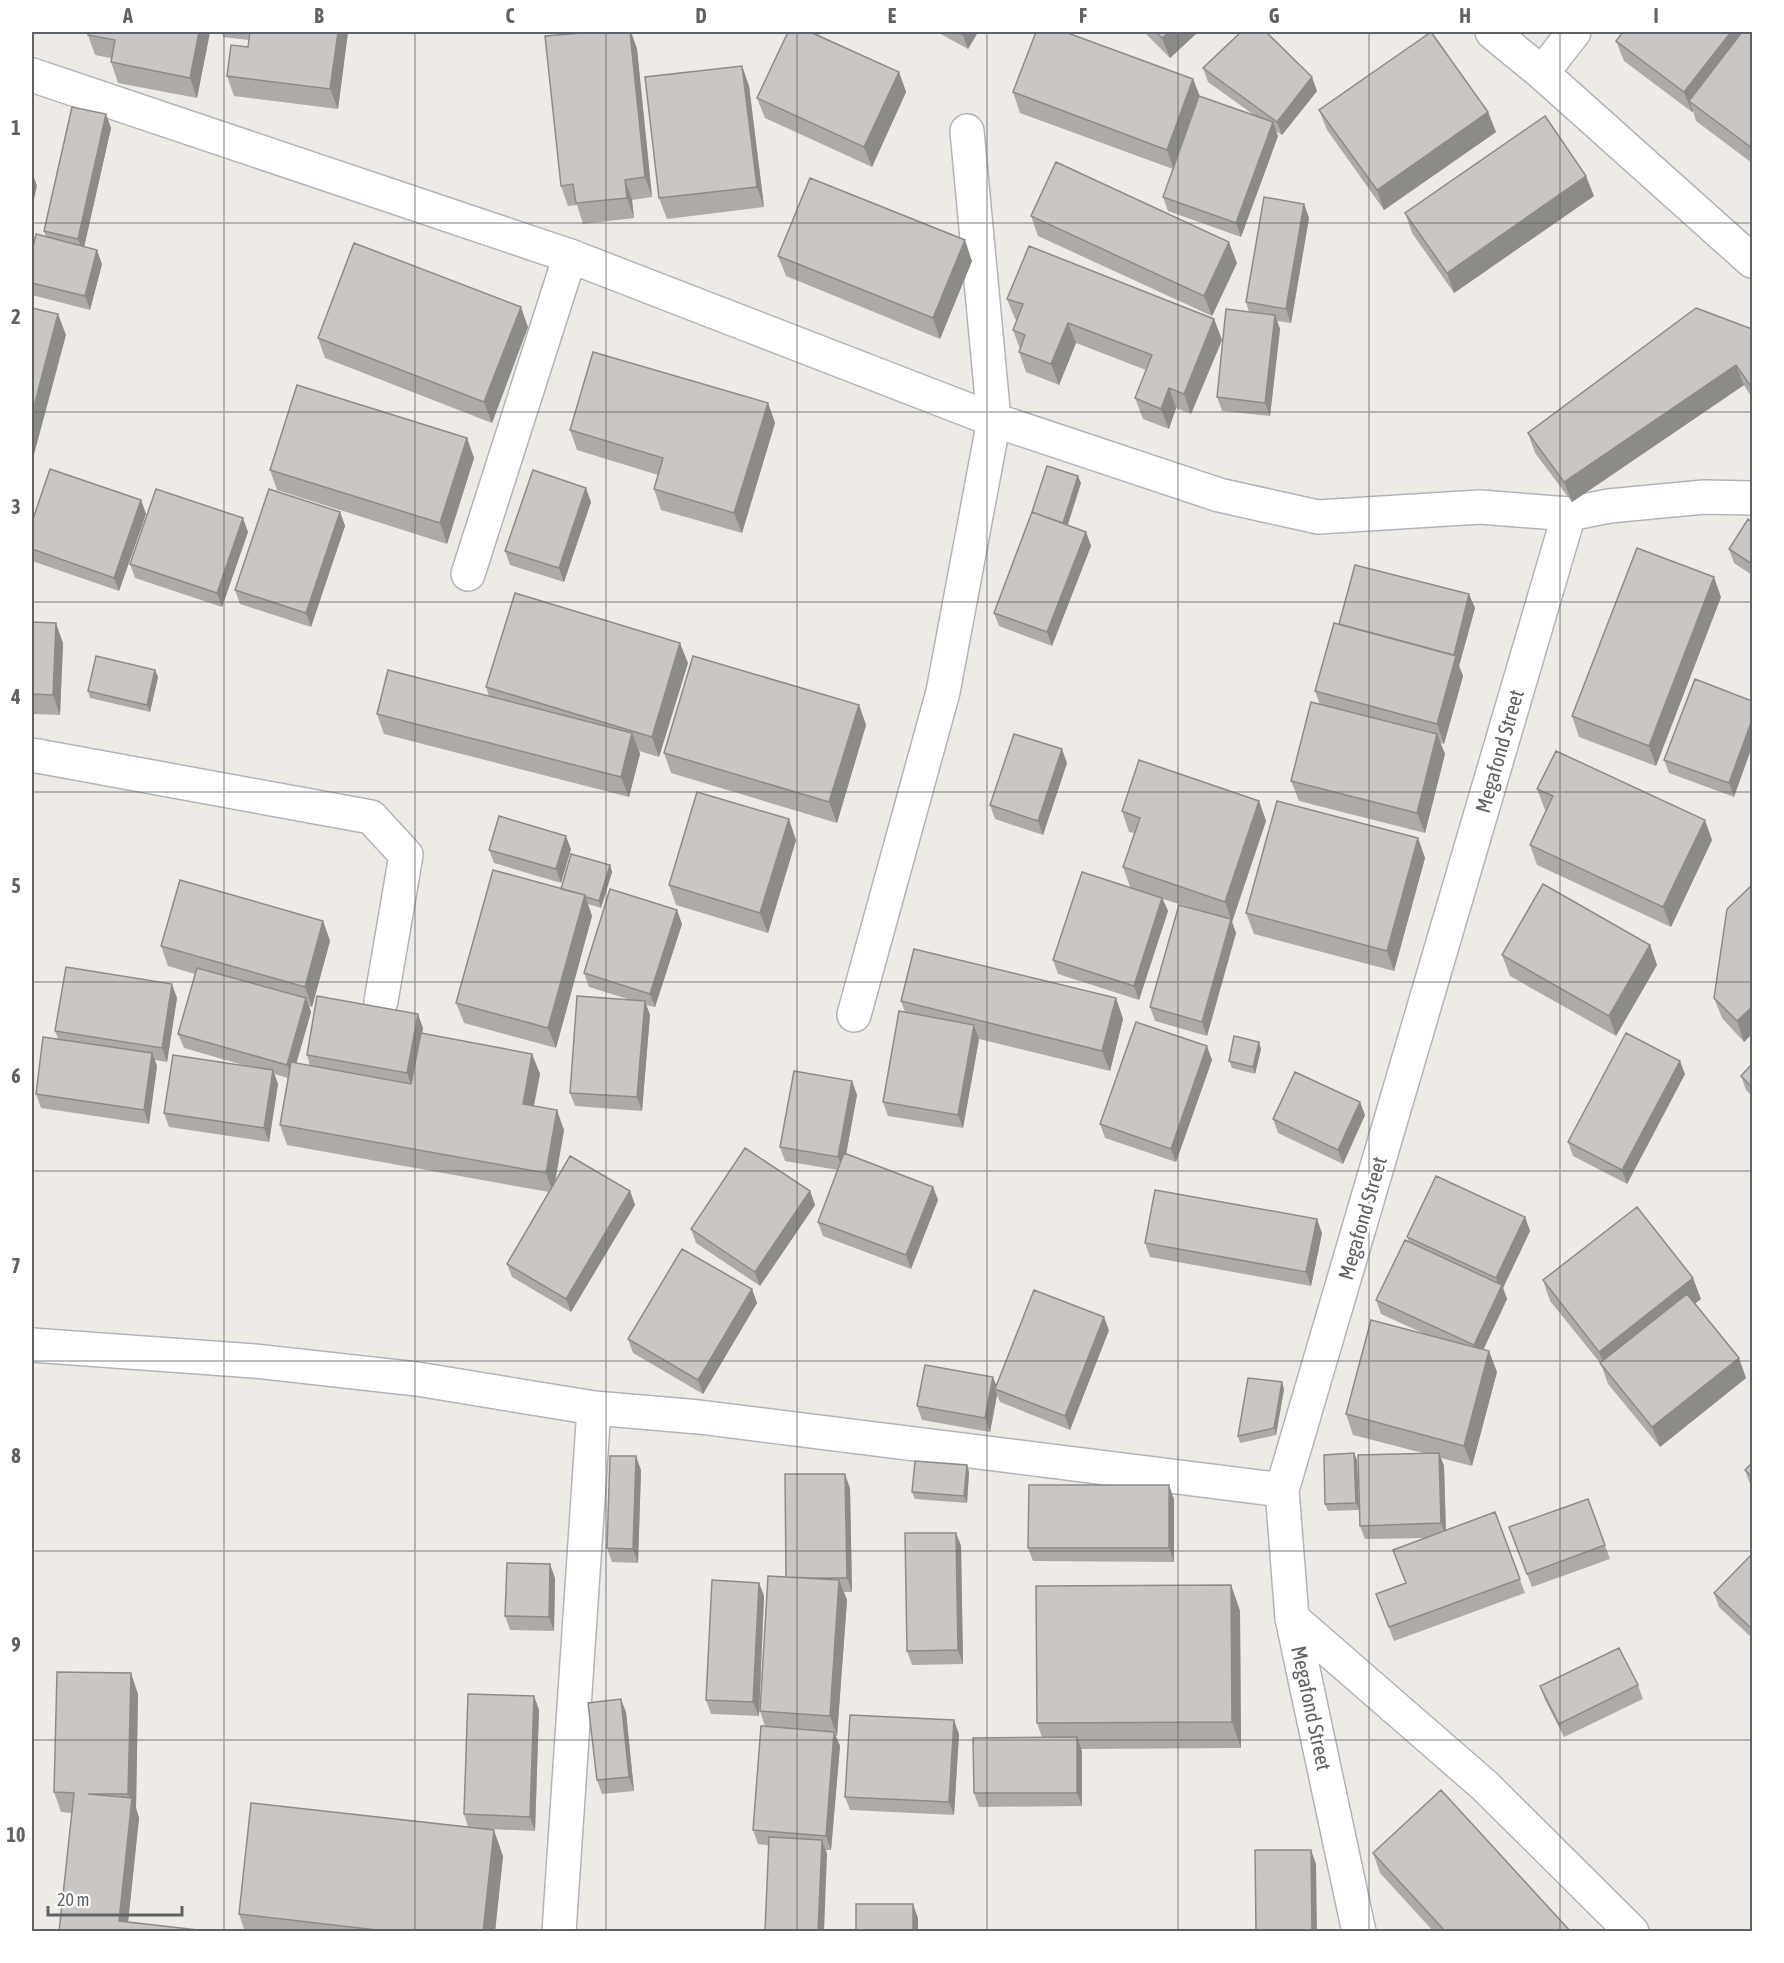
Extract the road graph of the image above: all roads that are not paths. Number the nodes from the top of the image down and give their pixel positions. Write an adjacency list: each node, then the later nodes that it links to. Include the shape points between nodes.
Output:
1 (1492, 32): 3 (street)
2 (1574, 32): 3 (street)
3 (1542, 73): 7 (street)
4 (32, 75): 6 (street)
5 (967, 131): 8 (street)
6 (570, 256): 8 (street); 11 (street)
7 (1752, 261)
8 (994, 420): 10 (street, via 1219,495 1318,517 1480,507); 14 (street, via 943,692)
9 (1752, 498): 10 (street, via 1704,497)
10 (1569, 514): 17 (street, Megafond Street)
11 (468, 574)
12 (32, 755): 13 (street, via 371,818 406,855)
13 (381, 1001)
14 (854, 1015)
15 (32, 1344): 16 (street, via 254,1361 417,1379)
16 (594, 1408): 17 (street); 19 (street)
17 (1282, 1490): 18 (street, Megafond Street)
18 (1292, 1618): 20 (street, Megafond Street); 21 (street, via 1485,1786)
19 (559, 1932)
20 (1359, 1932)
21 (1632, 1932)

